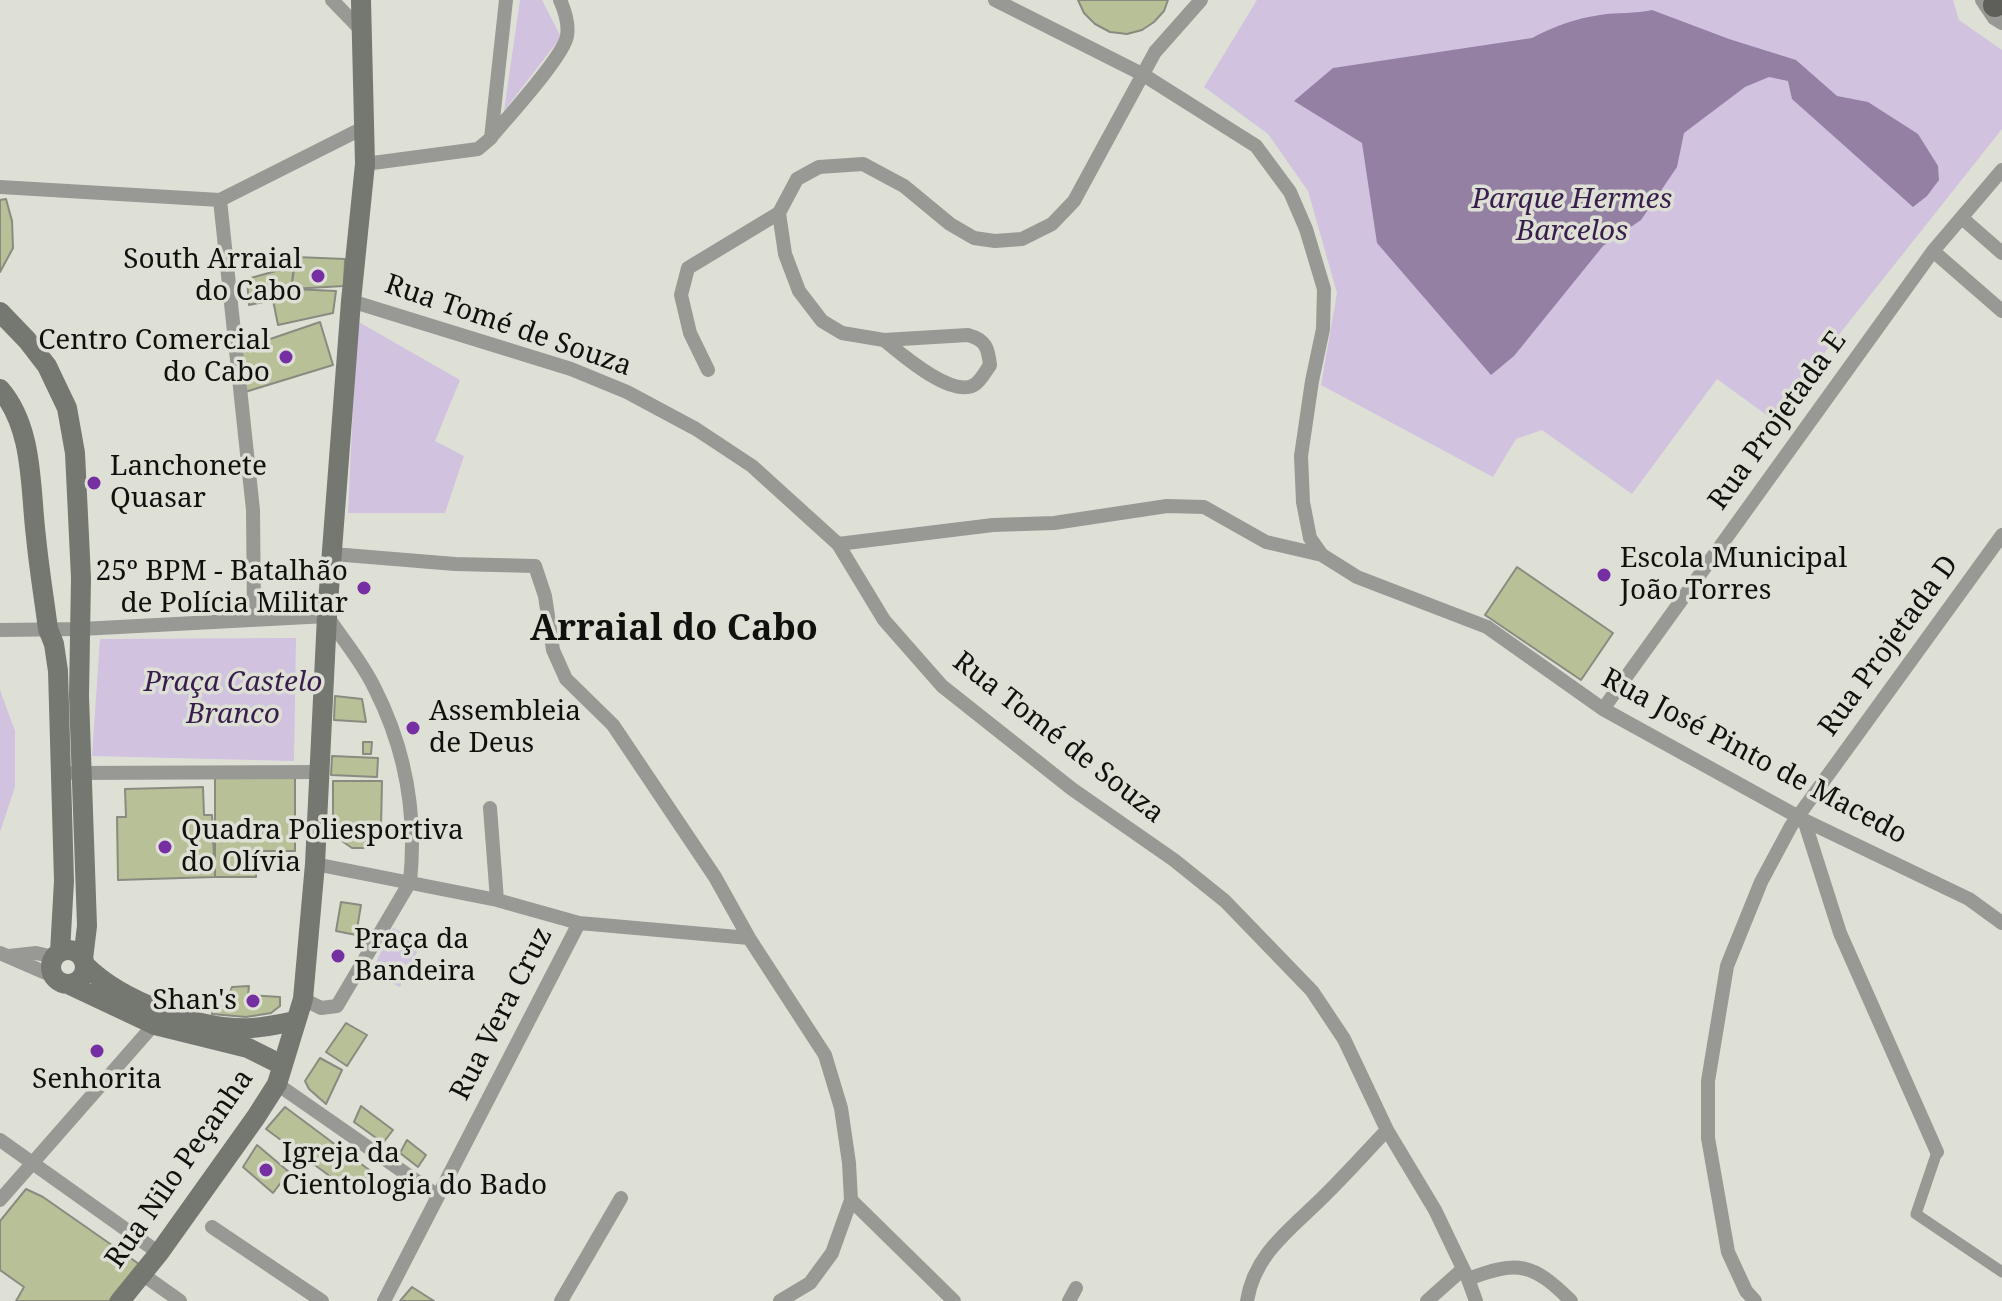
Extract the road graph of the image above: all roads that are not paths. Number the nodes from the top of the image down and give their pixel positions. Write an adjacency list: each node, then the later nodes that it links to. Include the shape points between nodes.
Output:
1 (332, 0): 7 (street)
2 (361, 0): 7 (main road, Rua Nilo Peçanha)
3 (506, 0): 10 (street)
4 (560, 0): 10 (street, via 568,38)
5 (995, 0): 8 (street)
6 (1201, 0): 8 (street)
7 (360, 29): 9 (main road, Rua Nilo Peçanha)
8 (1142, 74): 15 (street, via 1074,201 1052,224 1022,239 974,238 904,186 863,164 819,167 797,179); 28 (street, via 1256,146 1290,192 1306,229 1324,289 1323,329 1301,456 1303,502 1310,538)
9 (365, 127): 11 (main road, Rua Nilo Peçanha); 14 (street)
10 (491, 138): 11 (street, via 478,149)
11 (365, 164): 19 (main road, Rua Nilo Peçanha)
12 (2002, 170): 16 (street, Rua Projetada E)
13 (0, 187): 14 (street)
14 (220, 200): 30 (street, via 253,510)
15 (779, 213): 22 (street, via 785,254 799,291 822,321 842,333); 23 (street, via 688,268 681,295 690,333)
16 (1962, 218): 17 (street, Rua Projetada E); 18 (street)
17 (1933, 251): 20 (street); 34 (street, Rua Projetada E)
18 (2002, 253)
19 (351, 301): 26 (street, Rua Tomé de Souza, via 571,369 627,392 752,466); 27 (main road, Rua Nilo Peçanha)
20 (2002, 311)
21 (0, 312): 32 (main road, via 47,366 67,408 75,453)
22 (884, 340): 22 (street, via 947,384 976,385 990,365 988,347 968,335)
23 (708, 370)
24 (0, 389): 31 (main road, via 22,429)
25 (2002, 535): 38 (street, Rua Projetada D)
26 (838, 544): 28 (street, Rua José Pinto de Macedo, via 1167,506 1204,507 1266,542); 53 (street, Rua Tomé de Souza, via 884,620 942,686 1225,901 1312,991 1344,1039)
27 (333, 554): 29 (main road, Rua Nilo Peçanha); 44 (street, via 535,566 553,650 566,679 613,725 715,877)
28 (1322, 555): 34 (street, Rua José Pinto de Macedo, via 1357,577 1487,627)
29 (327, 616): 30 (street); 35 (main road, Rua Nilo Peçanha); 40 (street, via 374,686 399,744 411,814)
30 (254, 620): 32 (street)
31 (48, 629): 32 (street); 33 (street); 36 (main road)
32 (81, 629): 36 (main road)
33 (0, 630)
34 (1603, 709): 38 (street, Rua José Pinto de Macedo)
35 (319, 772): 36 (street); 39 (main road, Rua Nilo Peçanha)
36 (71, 773): 46 (main road, via 87,926); 47 (main road)
37 (490, 808): 41 (street)
38 (1798, 821): 42 (street, Rua José Pinto de Macedo, via 1950,889); 55 (street, via 1840,933); 77 (street, Rua Projetada D, via 1761,882 1727,966 1708,1081 1708,1138 1728,1252)
39 (315, 864): 40 (street); 48 (main road, Rua Nilo Peçanha)
40 (410, 882): 41 (street); 48 (street, via 337,1006 321,1008)
41 (497, 900): 43 (street)
42 (2002, 922)
43 (579, 923): 44 (street); 57 (street, Rua Vera Cruz)
44 (749, 938): 60 (street, via 825,1055 841,1108)
45 (4, 954): 47 (street, via 36,953)
46 (84, 962): 47 (main road, via 73,951); 47 (main road, via 81,978); 49 (main road, via 104,982)
47 (59, 967): 49 (main road)
48 (303, 999): 50 (main road, Rua Nilo Peçanha)
49 (160, 1018): 51 (main road, via 224,1027); 56 (street)
50 (295, 1021): 51 (main road); 52 (main road, Rua Nilo Peçanha)
51 (249, 1038): 52 (main road)
52 (279, 1074): 57 (street); 62 (main road, Rua Nilo Peçanha, via 256,1117)
53 (1387, 1130): 65 (street, Rua Tomé de Souza); 73 (street, via 1273,1243 1250,1280)
54 (0, 1140): 56 (street)
55 (1937, 1152): 63 (street, via 1916,1214)
56 (33, 1161): 59 (street); 62 (street)
57 (438, 1196): 69 (street, Rua Vera Cruz)
58 (621, 1198): 70 (street)
59 (0, 1200)
60 (851, 1200): 71 (street, via 832,1253 810,1283); 72 (street)
61 (212, 1227): 68 (street)
62 (159, 1253): 64 (main road, Rua Nilo Peçanha)
63 (2002, 1272)
64 (142, 1274): 66 (main road, Rua Nilo Peçanha); 67 (street)
65 (1466, 1274): 74 (street); 75 (street, Rua Tomé de Souza); 76 (street, via 1521,1267 1549,1279)
66 (120, 1301)
67 (180, 1301)
68 (322, 1301)
69 (384, 1301)
70 (561, 1301)
71 (780, 1301)
72 (954, 1301)
73 (1247, 1301)
74 (1427, 1301)
75 (1476, 1301)
76 (1571, 1301)
77 (1755, 1301)

